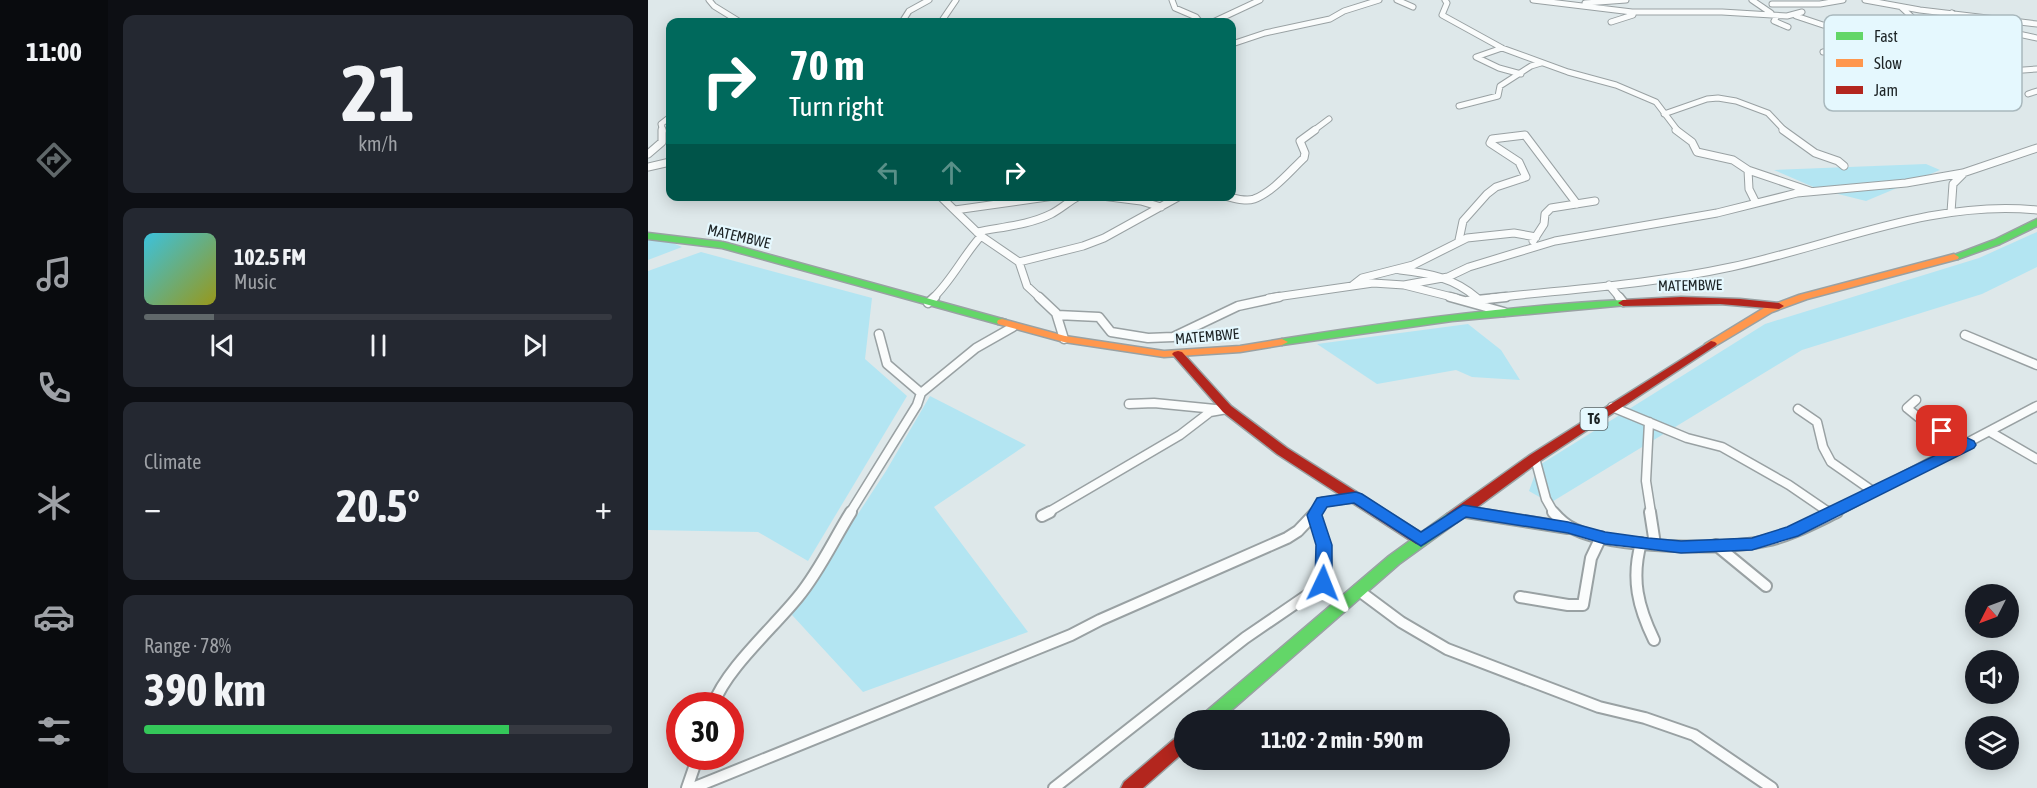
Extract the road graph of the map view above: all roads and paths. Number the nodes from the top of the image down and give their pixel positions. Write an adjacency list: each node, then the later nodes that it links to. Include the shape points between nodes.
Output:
1 (710, 0): 29 (street)
2 (929, 0): 30 (street)
3 (956, 0): 31 (street)
4 (1172, 0): 32 (street, via 1175,8)
5 (1260, 0): 33 (street)
6 (1378, 0): 42 (street, via 1344,10 1330,19)
7 (1397, 0): 18 (street)
8 (1445, 0): 43 (street, via 1442,15)
9 (1533, 0): 15 (street)
10 (1626, 0): 15 (street)
11 (1752, 0): 27 (street)
12 (1843, 0): 17 (street)
13 (1865, 0): 19 (street)
14 (1904, 0): 20 (street)
15 (1573, 4): 21 (street)
16 (1772, 4): 17 (street)
17 (1787, 4): 22 (street)
18 (1413, 7)
19 (1901, 7): 20 (street); 24 (street)
20 (1911, 8): 23 (street)
21 (1635, 12): 27 (street); 34 (street)
22 (1802, 12): 28 (street); 36 (street)
23 (1952, 13): 25 (street); 26 (street)
24 (1906, 15)
25 (1954, 15)
26 (1967, 15)
27 (1777, 16): 28 (street); 39 (street, via 1773,21)
28 (1796, 16): 38 (street)
29 (734, 18)
30 (905, 18)
31 (944, 18)
32 (1197, 18)
33 (1222, 18)
34 (1611, 22)
35 (2022, 22): 37 (street)
36 (1824, 23)
37 (2037, 24)
38 (1824, 25)
39 (1788, 27)
40 (2022, 34): 41 (street)
41 (2037, 38)
42 (1236, 43)
43 (1502, 48): 44 (street); 47 (street, via 1476,57)
44 (1541, 63): 47 (street); 51 (street, via 1634,92 1656,102)
45 (2037, 69): 46 (street)
46 (2022, 70)
47 (1521, 74): 50 (street, via 1498,87 1498,96)
48 (2037, 91): 49 (street)
49 (2028, 94)
50 (1459, 106)
51 (1664, 114): 61 (street, via 1707,99 1736,101 1768,113 1778,126 1810,149); 63 (street, via 1697,152 1733,160)
52 (666, 120): 55 (street, via 662,122)
53 (1329, 120): 66 (street, via 1300,141 1304,158 1259,197)
54 (666, 128): 55 (street)
55 (663, 129): 56 (street)
56 (666, 133)
57 (666, 138): 59 (street)
58 (2037, 148): 64 (street)
59 (648, 154)
60 (666, 163): 62 (street)
61 (1844, 166)
62 (648, 167)
63 (1748, 170): 65 (street); 73 (street, via 1749,189)
64 (1963, 173): 65 (street, via 1906,183); 78 (street, via 1953,184)
65 (1811, 191): 73 (street)
66 (1236, 198)
67 (946, 201): 76 (street)
68 (1019, 201): 76 (street)
69 (1068, 201): 80 (street, via 1053,213)
70 (1151, 201): 75 (street)
71 (1171, 201): 75 (street)
72 (1595, 201): 74 (street)
73 (1756, 203): 84 (street)
74 (1577, 204): 82 (street, via 1548,210); 83 (street, via 1525,135 1495,139 1490,142 1519,162 1526,177 1486,194 1463,221)
75 (1161, 207): 85 (street, via 1096,241)
76 (955, 210): 80 (street)
77 (2037, 210): 78 (street, via 2007,207)
78 (1951, 212): 89 (street, via 1733,267)
79 (2037, 222): 95 (main road, T6, via 1997,242 1935,264)
80 (979, 234): 85 (street); 94 (street, via 946,286)
81 (648, 236): 94 (main road, MATEMBWE, via 736,248)
82 (1536, 237): 83 (street, via 1514,233); 84 (street)
83 (1459, 240): 86 (street, via 1428,258)
84 (1528, 248): 87 (street)
85 (1019, 262): 97 (street, via 1027,286)
86 (1396, 269): 87 (street); 90 (street, via 1362,278)
87 (1448, 277): 88 (street); 91 (street)
88 (1404, 285): 90 (street); 92 (street)
89 (1609, 285): 91 (street); 93 (street)
90 (1352, 286): 97 (street, via 1238,306 1187,332 1162,339 1111,332 1099,317)
91 (1477, 298): 92 (street)
92 (1467, 301): 96 (street)
93 (1623, 302): 95 (main road, MATEMBWE, via 1712,299); 96 (main road, MATEMBWE)
94 (928, 303): 98 (main road, MATEMBWE)
95 (1779, 306): 108 (main road, T6, via 1686,358)
96 (1504, 312): 102 (main road, MATEMBWE)
97 (1057, 315): 101 (street)
98 (1012, 327): 101 (main road, MATEMBWE); 104 (street, via 989,337)
99 (879, 334): 104 (street, via 890,368)
100 (1965, 335): 103 (street)
101 (1064, 339): 102 (main road, MATEMBWE)
102 (1178, 354): 109 (main road)
103 (2037, 365)
104 (921, 393): 132 (street, via 800,595)
105 (1916, 400): 113 (street, via 1907,408)
106 (1129, 404): 109 (street)
107 (2037, 406): 112 (street)
108 (1612, 407): 111 (street); 114 (main road, T6)
109 (1221, 409): 117 (main road); 121 (street)
110 (1798, 409): 116 (street, via 1817,422 1831,462)
111 (1649, 422): 119 (street, via 1722,447); 126 (street, via 1646,481)
112 (1992, 433): 113 (street); 115 (street)
113 (1969, 445): 116 (street)
114 (1535, 458): 118 (main road, T6); 122 (street, via 1541,492)
115 (2037, 459)
116 (1874, 492): 119 (street)
117 (1356, 498): 120 (street, via 1322,502); 124 (main road)
118 (1463, 511): 122 (street); 124 (main road, T6)
119 (1831, 513): 127 (street, via 1752,544)
120 (1314, 515): 137 (street, via 1287,538 1071,635); 138 (street, via 1324,545 1321,586 1245,638)
121 (1042, 516)
122 (1568, 528): 123 (street)
123 (1602, 537): 125 (street); 130 (street, via 1592,558 1583,605)
124 (1421, 540): 129 (main road, T6)
125 (1641, 543): 126 (street); 131 (street, via 1635,593)
126 (1655, 544): 127 (street)
127 (1716, 546): 128 (street)
128 (1766, 586)
129 (1358, 590): 133 (main road, T6); 140 (street, via 1447,650 1599,707 1694,735)
130 (1520, 597)
131 (1654, 640)
132 (718, 692)
133 (1220, 710)
134 (1174, 750): 139 (main road)
135 (693, 770): 136 (street)
136 (687, 788)
137 (693, 788)
138 (1054, 788)
139 (1130, 788)
140 (1772, 788)

